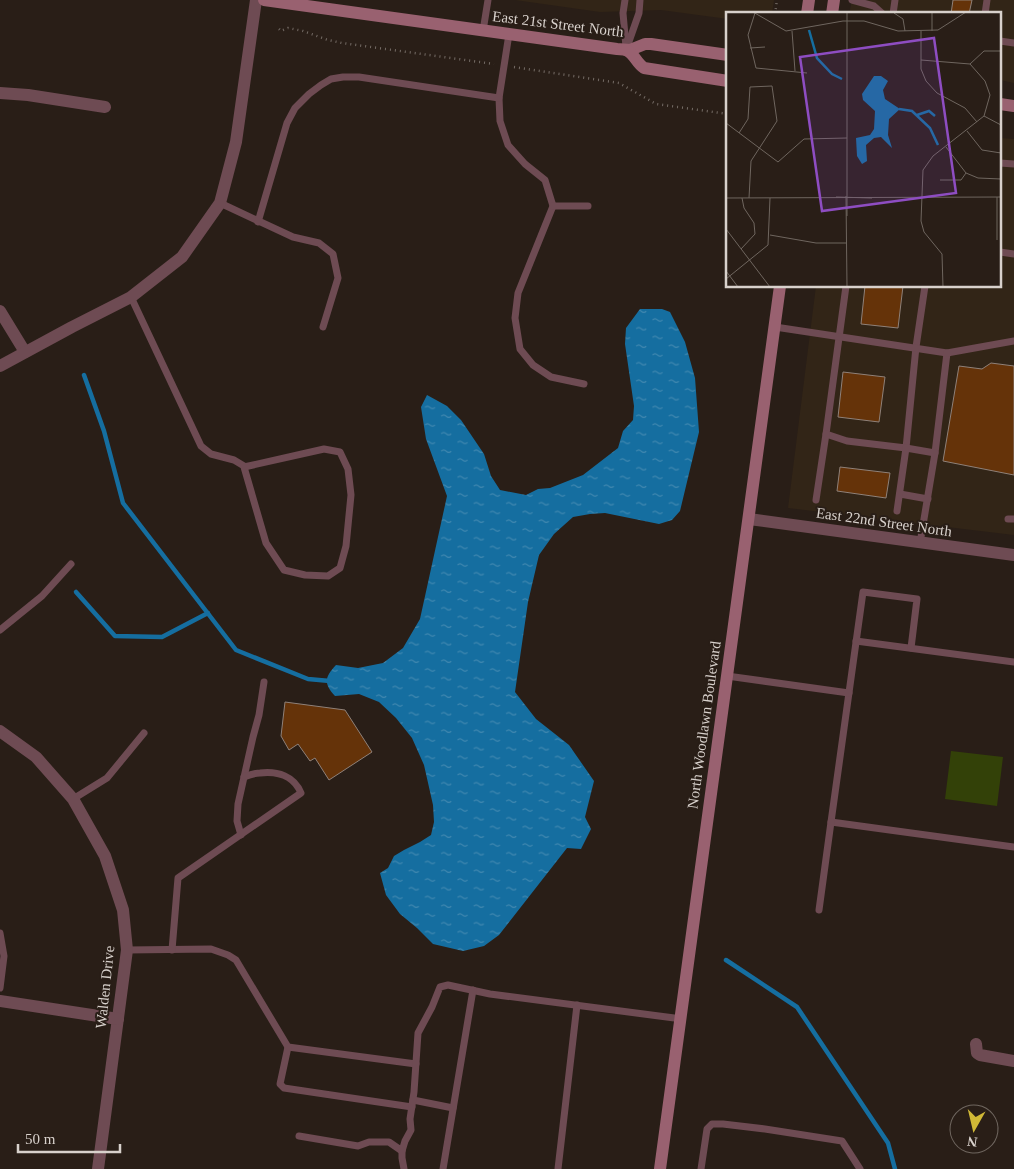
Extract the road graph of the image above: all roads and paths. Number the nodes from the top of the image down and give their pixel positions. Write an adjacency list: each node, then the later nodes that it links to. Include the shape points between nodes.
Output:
1 (256, 0): 20 (street, via 236,142)
2 (264, 0): 9 (main road, East 21st Street North)
3 (488, 0): 9 (lane)
4 (625, 0): 11 (lane, via 622,13)
5 (640, 0): 11 (lane)
6 (852, 0): 7 (lane)
7 (874, 3)
8 (279, 29): 13 (path, via 297,30 342,43)
9 (483, 31): 10 (main road, East 21st Street North)
10 (509, 34): 11 (main road, East 21st Street North); 17 (lane)
11 (626, 50): 12 (main road, East 21st Street North, via 651,44); 15 (main road, via 644,68)
12 (726, 55)
13 (497, 65)
14 (515, 67): 19 (path, via 620,83 656,104)
15 (726, 81)
16 (0, 93): 18 (street)
17 (499, 98): 21 (lane, via 500,121 508,145 524,164 545,180); 23 (lane, via 359,77 331,79 309,94 295,108 287,123)
18 (105, 107)
19 (726, 114)
20 (220, 203): 23 (lane); 27 (street, via 182,257)
21 (553, 206): 22 (lane); 37 (lane, via 518,293 517,334 520,349 533,365 551,378)
22 (588, 206)
23 (258, 222): 29 (lane, via 293,237 320,243 333,254 338,278)
24 (780, 288): 30 (main road, North Woodlawn Boulevard)
25 (846, 288): 31 (lane)
26 (925, 288): 33 (lane)
27 (131, 297): 34 (street); 41 (lane, via 201,446 211,454)
28 (0, 311): 34 (street)
29 (323, 327)
30 (775, 327): 31 (lane); 46 (main road, North Woodlawn Boulevard)
31 (839, 336): 33 (lane); 38 (lane)
32 (1014, 341): 35 (lane)
33 (916, 347): 35 (lane); 39 (lane)
34 (25, 352): 36 (street)
35 (947, 353): 40 (lane)
36 (0, 366)
37 (584, 384)
38 (826, 434): 39 (lane, via 847,441); 44 (lane)
39 (906, 448): 40 (lane); 42 (lane)
40 (935, 453): 43 (lane)
41 (244, 466): 41 (lane, via 266,543 284,570 305,576 328,576 340,568 346,546 351,495 348,469 340,452 324,449)
42 (900, 494): 43 (lane); 45 (lane)
43 (928, 499): 47 (lane)
44 (816, 500)
45 (897, 511)
46 (749, 519): 47 (street, East 22nd Street North); 54 (main road, North Woodlawn Boulevard)
47 (920, 543): 48 (street, East 22nd Street North)
48 (1014, 556)
49 (70, 564): 50 (lane, via 42,596)
50 (0, 630)
51 (856, 641): 52 (lane); 52 (lane, via 863,592 917,599); 56 (lane)
52 (911, 648): 53 (lane)
53 (1014, 662)
54 (728, 676): 56 (lane); 73 (main road, North Woodlawn Boulevard)
55 (264, 682): 59 (lane)
56 (849, 693): 61 (lane)
57 (0, 731): 60 (street, Walden Drive, via 36,757)
58 (144, 734): 60 (lane, via 107,778)
59 (244, 777): 62 (lane, via 237,821); 62 (lane, via 260,773 291,778 301,793)
60 (73, 800): 66 (street, Walden Drive, via 105,856 123,910)
61 (831, 822): 63 (lane); 64 (lane)
62 (241, 834): 67 (lane, via 178,878)
63 (1014, 847)
64 (819, 910)
65 (0, 933): 68 (lane, via 4,956)
66 (127, 950): 67 (lane); 72 (street, Walden Drive)
67 (172, 950): 75 (lane, via 211,949 236,960)
68 (0, 988)
69 (473, 990): 71 (lane); 77 (lane, via 448,985 440,987 418,1033); 79 (lane)
70 (0, 1002): 72 (street)
71 (577, 1005): 73 (lane); 85 (lane)
72 (118, 1019): 82 (street, Walden Drive)
73 (682, 1020): 86 (main road, North Woodlawn Boulevard)
74 (976, 1044): 76 (street, via 980,1056)
75 (288, 1047): 77 (lane); 78 (lane, via 280,1084 284,1088)
76 (1014, 1060)
77 (416, 1064): 78 (lane)
78 (413, 1104): 79 (lane); 81 (lane, via 411,1130)
79 (453, 1108): 84 (lane)
80 (299, 1136): 81 (lane, via 358,1146 369,1142 389,1142)
81 (402, 1151): 83 (lane)
82 (98, 1169)
83 (404, 1169)
84 (443, 1169)
85 (558, 1169)
86 (660, 1169)
87 (702, 1169): 88 (lane, via 707,1129 712,1124 723,1124 842,1141)
88 (860, 1169)

